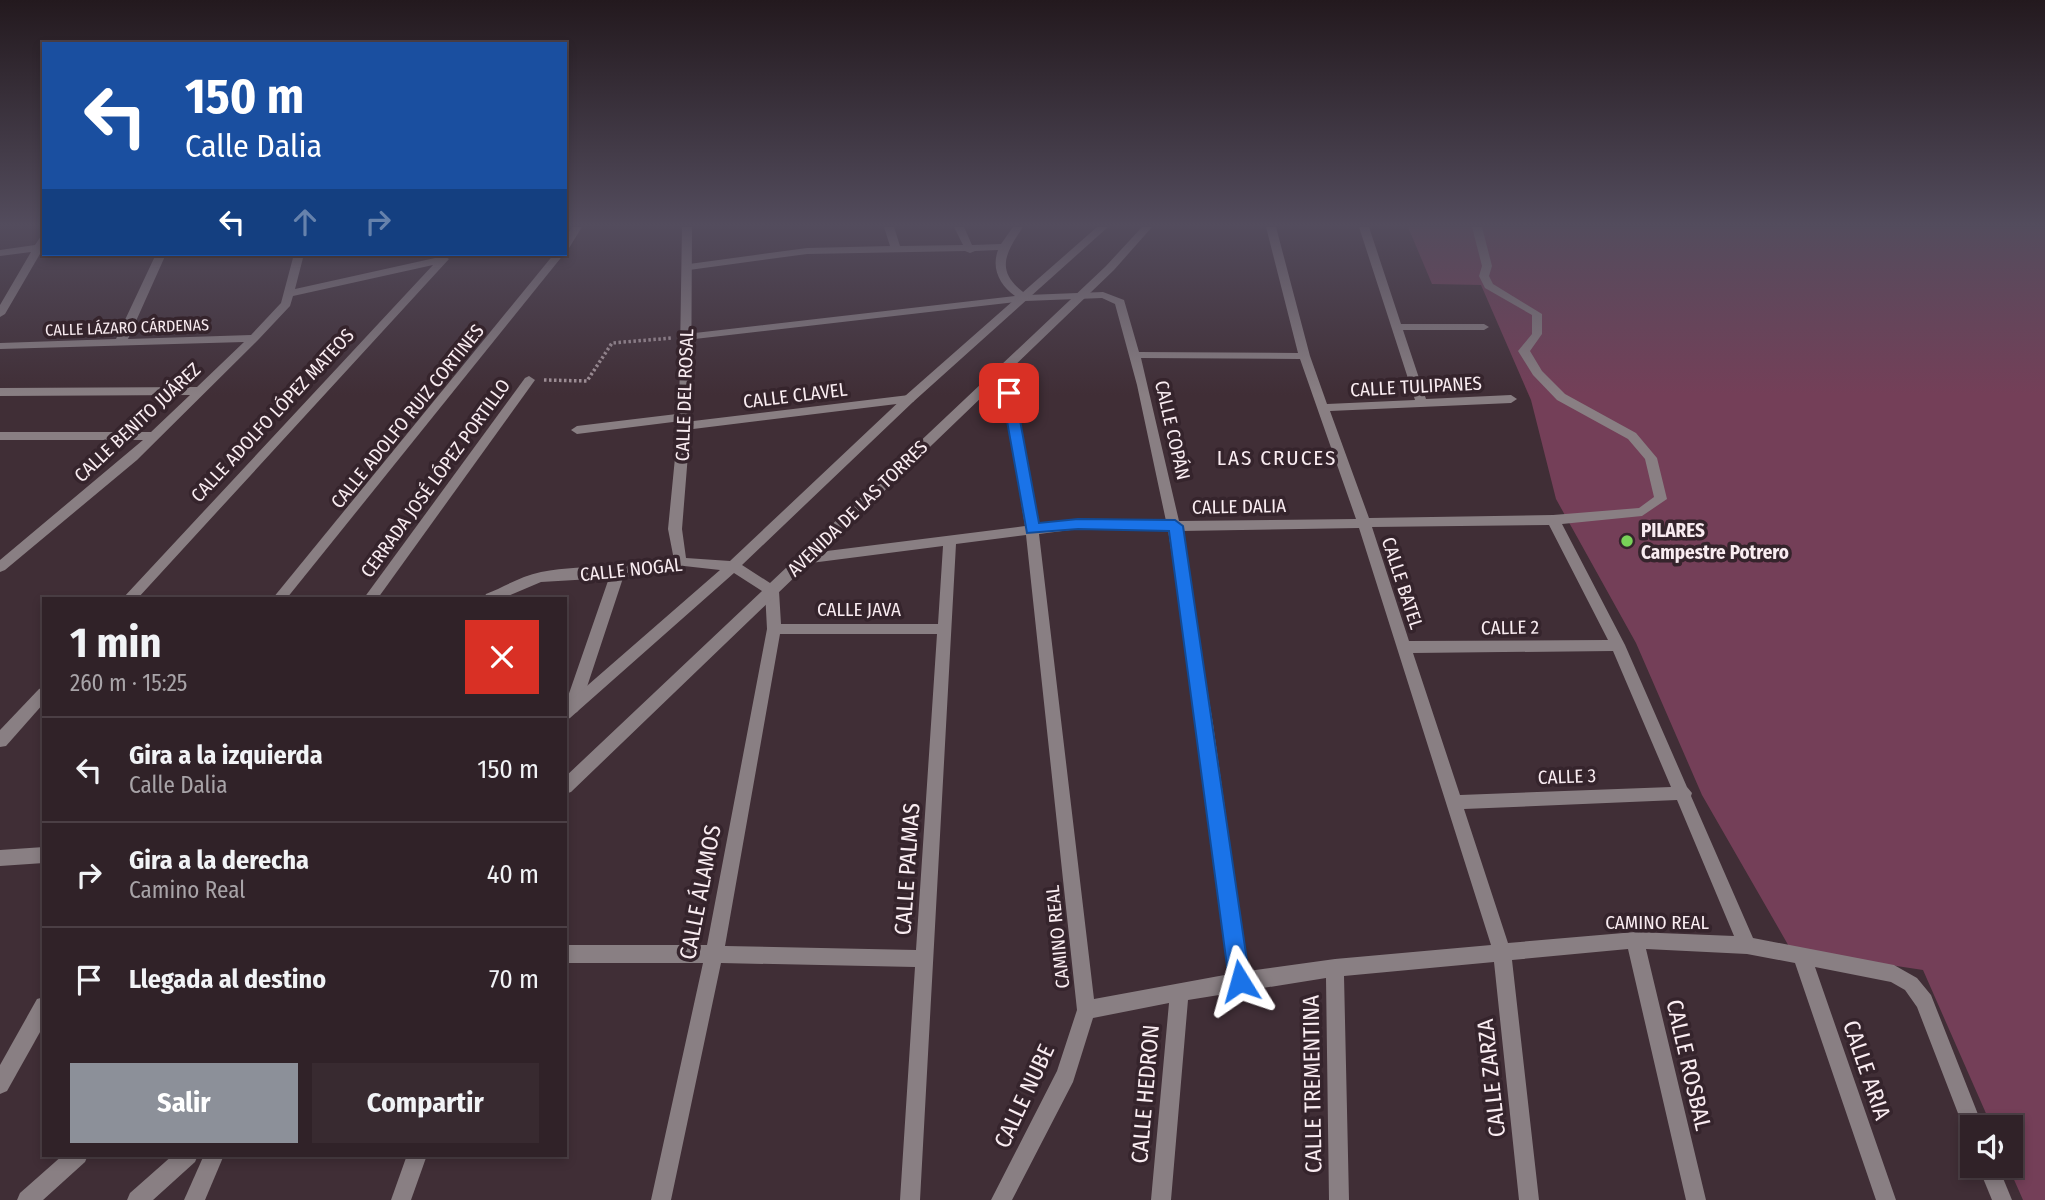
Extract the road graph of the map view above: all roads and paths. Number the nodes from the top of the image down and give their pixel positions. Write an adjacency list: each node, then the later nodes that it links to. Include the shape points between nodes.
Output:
1 (18, 283): 17 (street)
2 (148, 283): 22 (street)
3 (291, 283): 14 (street, CALLE BENITO JUÁREZ)
4 (337, 283): 14 (street, CALLE ADOLFO LÓPEZ MATEOS)
5 (422, 283): 49 (street, CALLE ADOLFO LÓPEZ MATEOS)
6 (535, 283): 50 (street, CALLE ADOLFO RUIZ CORTINES)
7 (688, 283): 20 (street, CALLE DEL ROSAL)
8 (1006, 283): 16 (street)
9 (1042, 283): 16 (street)
10 (1093, 283): 15 (street, AVENIDA DE LAS TORRES)
11 (1285, 283): 25 (street, CALLE BATEL)
12 (1383, 283): 18 (street)
13 (1488, 283): 38 (street, via 1537,314 1537,334 1524,351 1536,373 1561,397 1632,436 1651,458 1657,476 1661,499 1642,512)
14 (288, 294): 21 (street, CALLE BENITO JUÁREZ, via 286,304)
15 (1082, 295): 16 (street); 24 (street, CALLE COPÁN, via 1120,302); 26 (street, AVENIDA DE LAS TORRES)
16 (1025, 299): 20 (street); 30 (street)
17 (0, 314)
18 (1398, 327): 19 (street); 32 (street)
19 (1485, 327)
20 (686, 337): 27 (path, via 612,343 587,381); 34 (street, CALLE DEL ROSAL)
21 (254, 338): 22 (street, CALLE LÁZARO CÁRDENAS); 29 (street, CALLE BENITO JUÁREZ)
22 (120, 343): 23 (street, CALLE LÁZARO CÁRDENAS)
23 (0, 346)
24 (1136, 355): 25 (street); 40 (street, CALLE COPÁN)
25 (1304, 356): 33 (street, CALLE BATEL)
26 (1005, 367): 41 (street, CAMINO REAL); 43 (street, AVENIDA DE LAS TORRES)
27 (529, 380): 51 (street, CERRADA JOSÉ LÓPEZ PORTILLO)
28 (0, 391): 29 (street)
29 (200, 391): 37 (street, CALLE BENITO JUÁREZ)
30 (909, 399): 34 (street, CALLE CLAVEL); 45 (street)
31 (1511, 399): 32 (street, CALLE TULIPANES)
32 (1422, 401): 33 (street, CALLE TULIPANES)
33 (1323, 408): 39 (street, CALLE BATEL)
34 (685, 422): 35 (street, CALLE CLAVEL); 44 (street, CALLE DEL ROSAL, via 676,529)
35 (577, 430)
36 (0, 436): 37 (street)
37 (155, 436): 46 (street, CALLE BENITO JUÁREZ)
38 (1553, 520): 39 (street, CALLE DALIA); 55 (street, CAMINO REAL)
39 (1364, 524): 40 (street, CALLE DALIA); 56 (street, CALLE BATEL)
40 (1175, 526): 41 (street, CALLE DALIA, via 1078,524); 73 (street, CALLE COPÁN)
41 (1032, 529): 42 (street, CALLE DALIA); 76 (street, CAMINO REAL)
42 (950, 541): 43 (street, CALLE DALIA); 54 (street, CALLE PALMAS)
43 (803, 559): 48 (street, AVENIDA DE LAS TORRES)
44 (680, 562): 45 (street, CALLE NOGAL); 47 (street, CALLE NOGAL)
45 (733, 566): 48 (street); 58 (street)
46 (0, 567)
47 (617, 575): 52 (street, CALLE NOGAL, via 539,577); 58 (street)
48 (772, 591): 53 (street, CALLE ÁLAMOS); 60 (street, AVENIDA DE LAS TORRES)
49 (131, 597)
50 (281, 597)
51 (372, 597)
52 (493, 597)
53 (774, 629): 54 (street, CALLE JAVA); 69 (street, CALLE ÁLAMOS)
54 (944, 629): 71 (street, CALLE PALMAS)
55 (1618, 645): 56 (street, CALLE 2); 61 (street, CAMINO REAL)
56 (1403, 648): 62 (street, CALLE BATEL)
57 (42, 695): 59 (street)
58 (569, 711)
59 (0, 741)
60 (567, 785)
61 (1684, 793): 62 (street, CALLE 3); 66 (street, CAMINO REAL)
62 (1453, 802): 67 (street, CALLE BATEL)
63 (42, 855): 64 (street)
64 (0, 858)
65 (1635, 940): 66 (street, CAMINO REAL); 67 (street, CAMINO REAL); 94 (street, CALLE ROSBAL)
66 (1747, 944): 70 (street, CAMINO REAL)
67 (1503, 951): 72 (street, CAMINO REAL); 93 (street, CALLE ZARZA)
68 (567, 954): 69 (street)
69 (714, 954): 71 (street); 88 (street, CALLE ÁLAMOS)
70 (1802, 957): 78 (street, CAMINO REAL, via 1894,974 1911,984 1924,1001); 95 (street, CALLE ARIA)
71 (924, 960): 89 (street, CALLE PALMAS)
72 (1335, 968): 73 (street, CAMINO REAL); 92 (street, CALLE TREMENTINA)
73 (1240, 981): 74 (street, CAMINO REAL)
74 (1178, 992): 76 (street, CAMINO REAL); 91 (street, CALLE HEDRON)
75 (42, 1010): 77 (street)
76 (1086, 1010): 90 (street, CALLE NUBE, via 1066,1075)
77 (0, 1084)
78 (1968, 1115)
79 (76, 1157): 84 (street)
80 (186, 1157): 85 (street)
81 (213, 1157): 86 (street)
82 (416, 1157): 87 (street)
83 (1994, 1178): 96 (street)
84 (27, 1200)
85 (137, 1200)
86 (194, 1200)
87 (401, 1200)
88 (661, 1200)
89 (910, 1200)
90 (1000, 1200)
91 (1161, 1200)
92 (1339, 1200)
93 (1529, 1200)
94 (1696, 1200)
95 (1886, 1200)
96 (2002, 1200)

